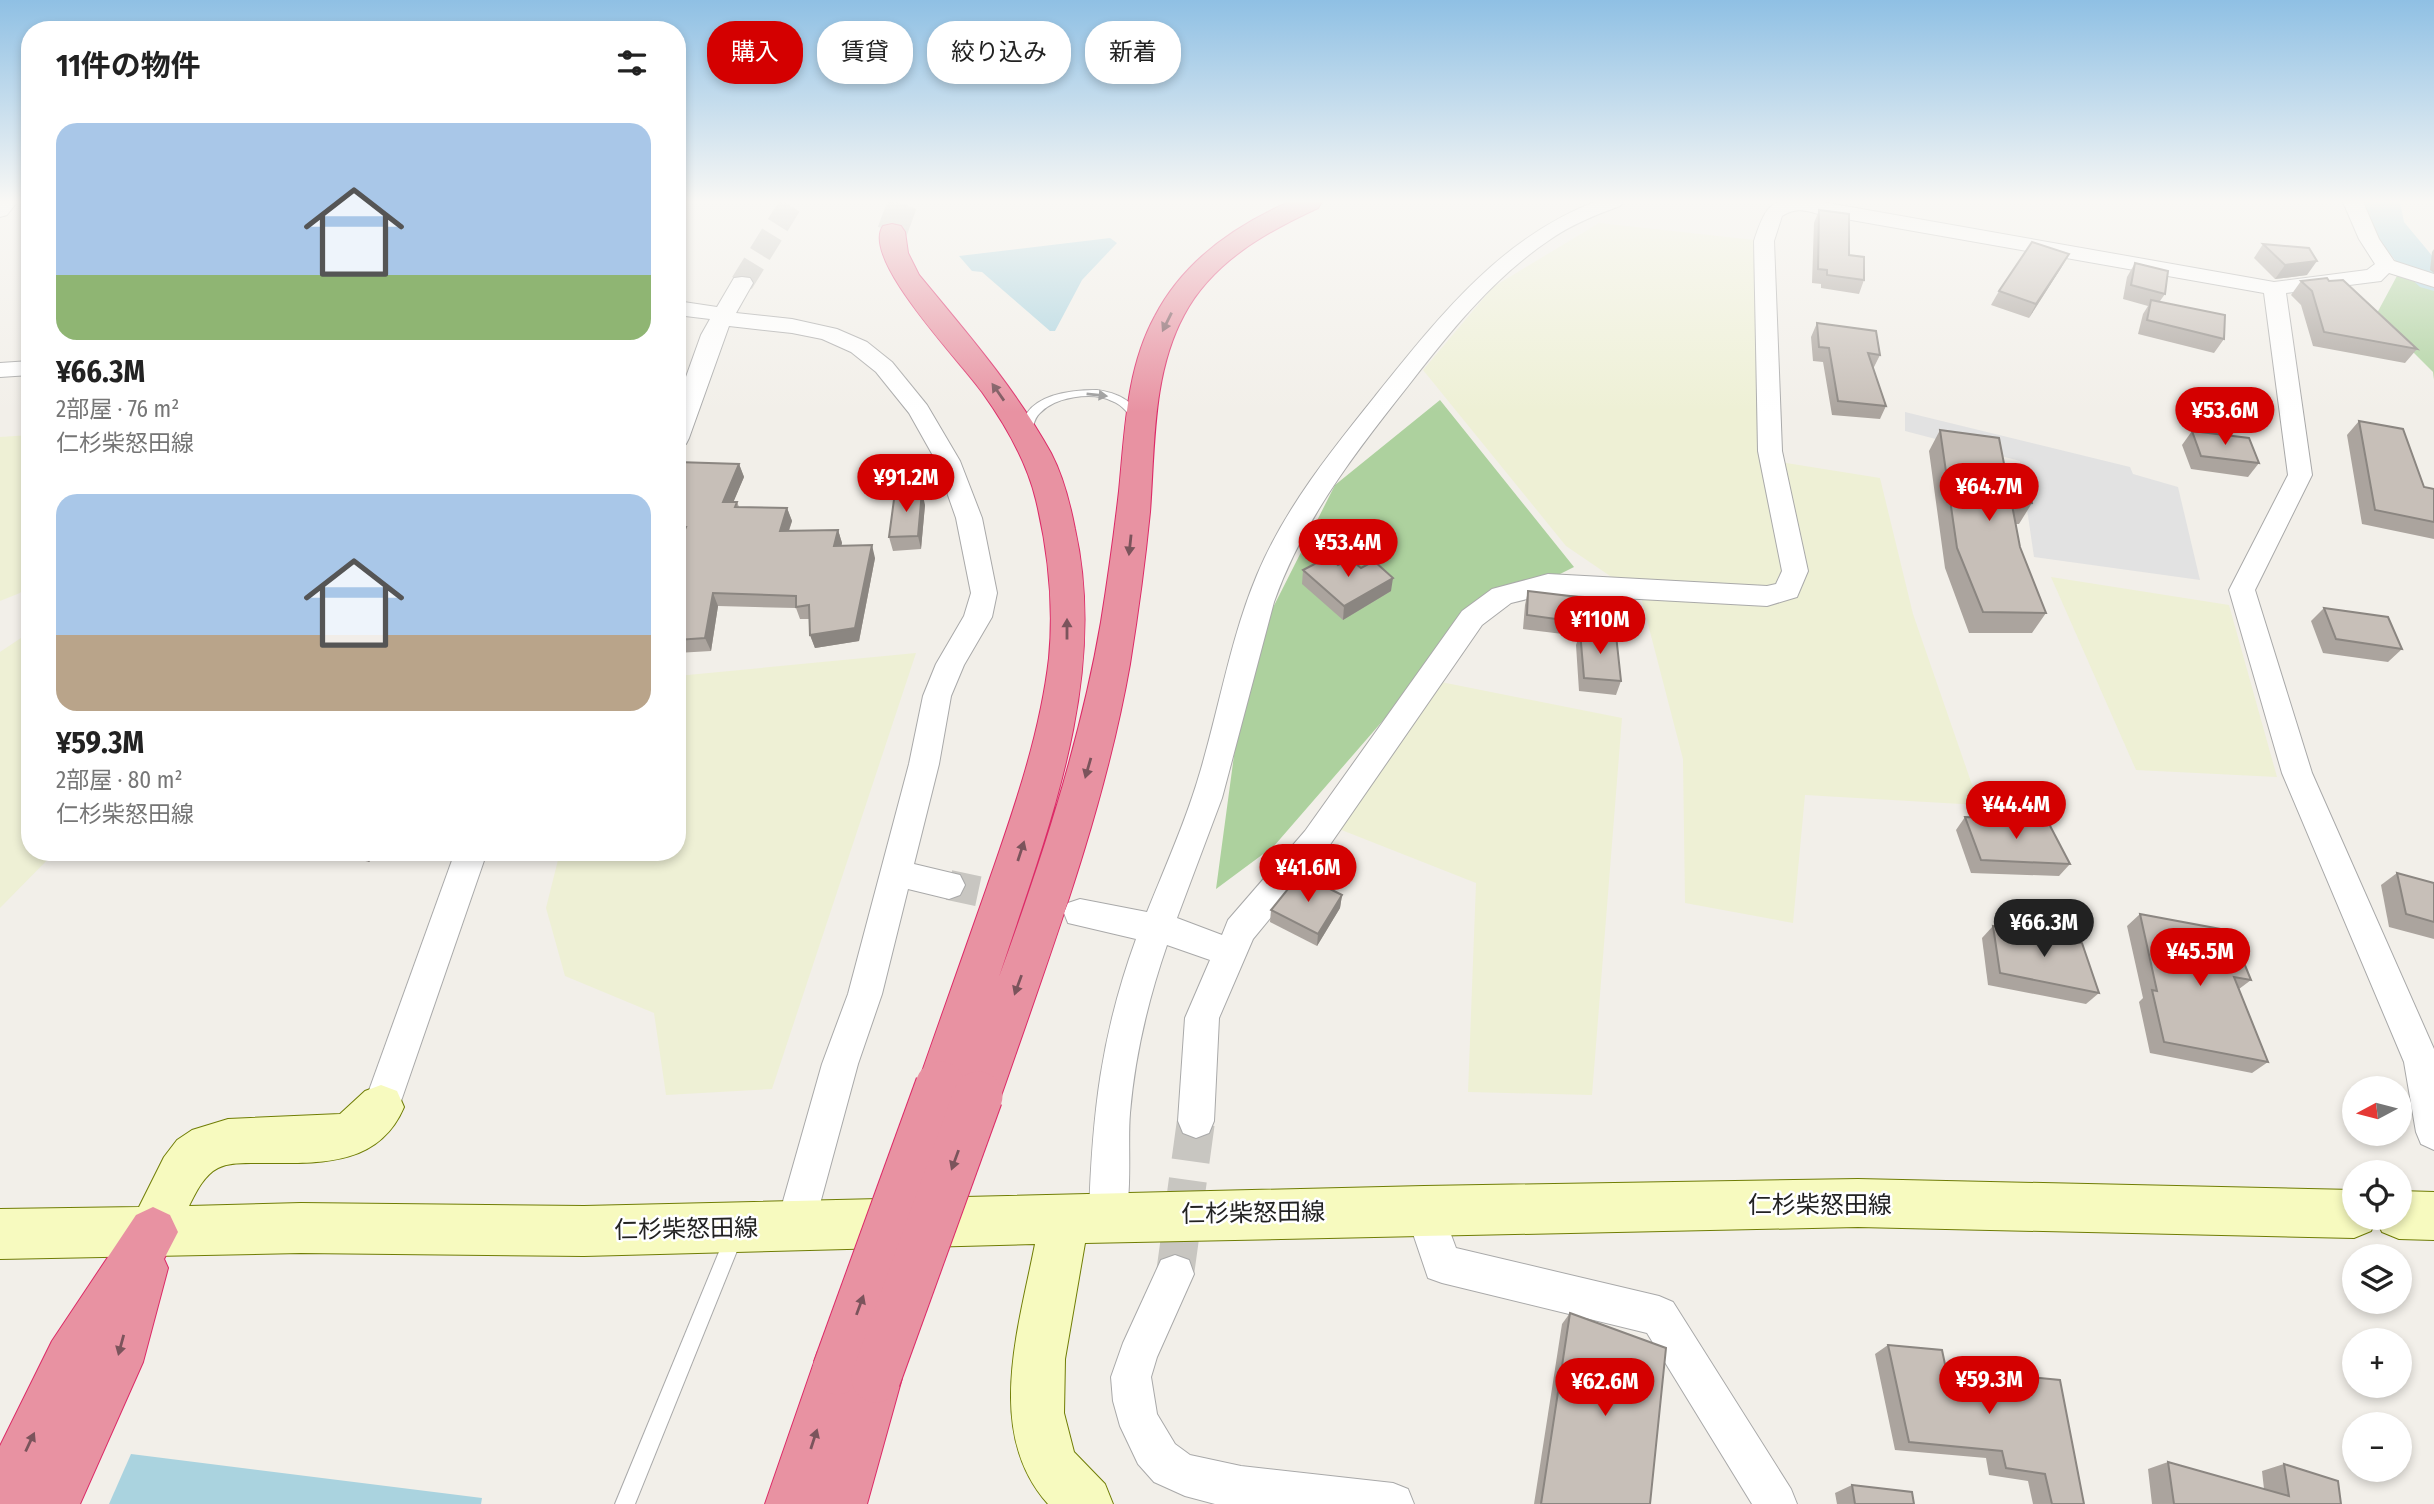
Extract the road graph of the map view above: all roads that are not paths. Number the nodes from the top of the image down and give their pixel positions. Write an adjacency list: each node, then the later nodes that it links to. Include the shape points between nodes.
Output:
1 (904, 272): 17 (highway, one-way to 1, via 996,389)
2 (1200, 272): 16 (highway, one-way to 16, via 1158,341)
3 (1500, 272): 22 (street, via 1451,318 1379,405 1317,491 1283,548 1261,597 1238,672 1216,770)
4 (1766, 272): 23 (street, via 1770,451 1795,571 1787,590 1767,596 1548,584 1502,596 1472,618 1316,841 1240,930)
5 (2184, 272): 10 (street)
6 (2378, 272): 10 (street)
7 (2406, 272): 8 (street)
8 (2434, 281)
9 (742, 283): 12 (street)
10 (2274, 288): 27 (street, via 2300,475 2242,590 2297,773 2422,1062)
11 (686, 310): 12 (street)
12 (722, 316): 15 (street); 19 (street, via 829,334 870,355 902,387 935,434 960,489 982,579 982,604 937,696)
13 (21, 369): 14 (street)
14 (0, 370)
15 (686, 414)
16 (1143, 426): 17 (lane, one-way to 16, via 1033,413 1055,399 1086,393 1114,396 1128,405); 24 (highway, one-way to 24, via 1129,558 1090,760 1047,901)
17 (1025, 435): 24 (highway, one-way to 17, via 1057,719 1067,656 1068,595 1062,546 1052,498)
18 (468, 861): 25 (street)
19 (895, 873): 20 (street); 33 (street)
20 (949, 885)
21 (1080, 913): 22 (street)
22 (1158, 928): 23 (street); 32 (street, via 1119,1052 1110,1117)
23 (1228, 953): 26 (street, via 1202,1018)
24 (959, 1091): 38 (highway, bridge)
25 (382, 1107): 35 (main road, via 358,1129 332,1138 219,1143 196,1154 180,1174)
26 (1196, 1121)
27 (2434, 1132)
28 (1424, 1209): 29 (main road, 仁杉柴怒田線, via 1858,1203); 32 (main road, 仁杉柴怒田線); 46 (street, via 1442,1264 1659,1316)
29 (2342, 1214)
30 (2412, 1215): 31 (main road)
31 (2434, 1216)
32 (1086, 1217): 33 (main road, 仁杉柴怒田線); 44 (main road, via 1040,1359 1037,1413 1051,1467)
33 (795, 1226): 34 (main road, 仁杉柴怒田線)
34 (737, 1228): 35 (main road, 仁杉柴怒田線); 41 (lane)
35 (153, 1232): 36 (main road, 仁杉柴怒田線); 39 (highway, one-way to 35, via 69,1360); 40 (highway, one-way to 40, via 117,1362)
36 (0, 1234)
37 (1175, 1275): 45 (street, via 1131,1374 1133,1405 1146,1439 1170,1467 1200,1482)
38 (856, 1374): 42 (highway, one-way to 38); 43 (highway)
39 (1, 1504)
40 (51, 1504)
41 (625, 1504)
42 (793, 1504)
43 (839, 1504)
44 (1086, 1504)
45 (1394, 1504)
46 (1776, 1504)

